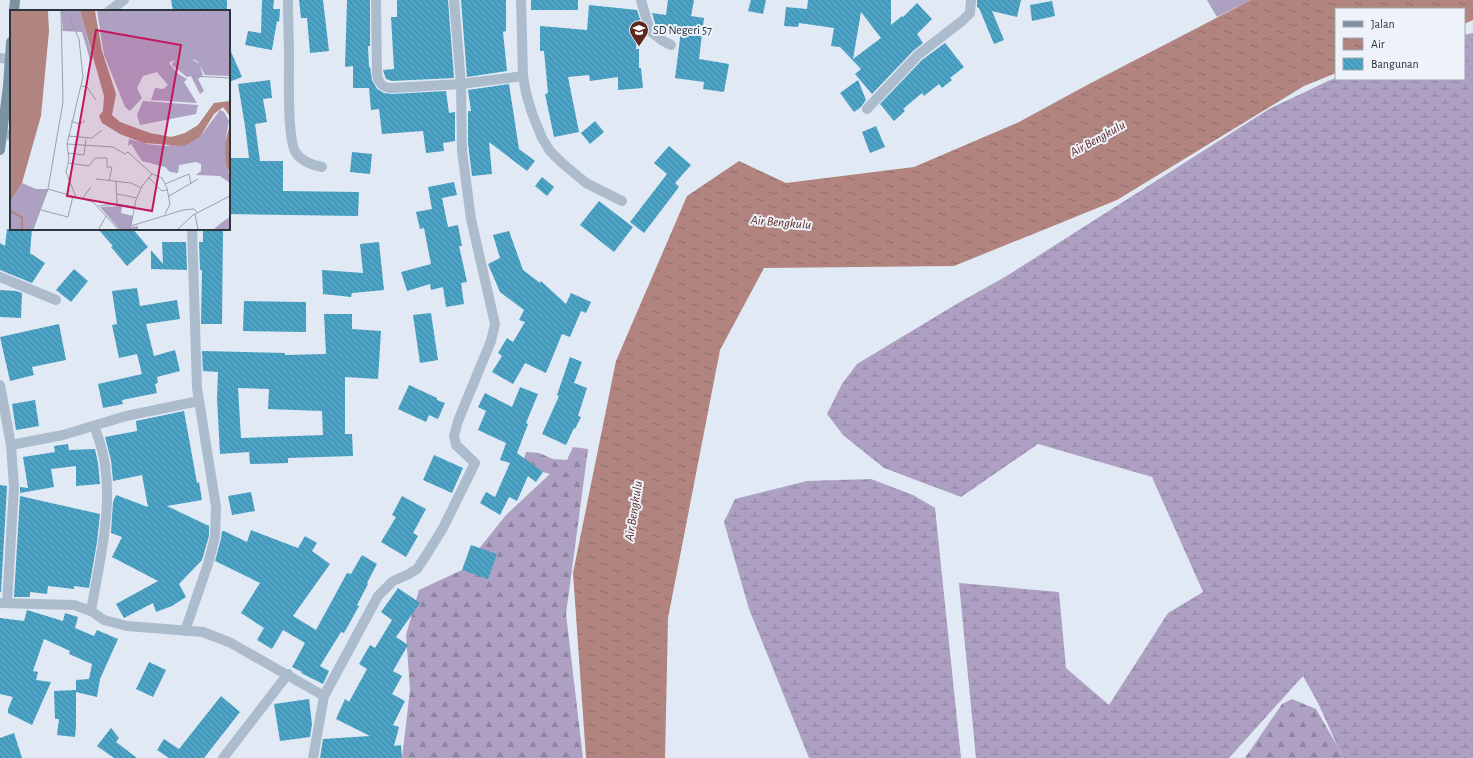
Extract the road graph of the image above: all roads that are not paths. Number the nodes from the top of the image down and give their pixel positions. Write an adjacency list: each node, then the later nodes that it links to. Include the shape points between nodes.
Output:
1 (15, 0): 9 (street)
2 (124, 0): 10 (street)
3 (288, 0): 20 (street, via 289,107 292,142 295,153 313,165)
4 (376, 0): 15 (street, via 376,75 384,87)
5 (454, 0): 15 (street)
6 (521, 0): 14 (street)
7 (641, 0): 12 (street, via 650,31)
8 (971, 0): 17 (street, via 970,13 918,55)
9 (14, 10)
10 (111, 10)
11 (10, 45): 13 (street)
12 (671, 45)
13 (5, 59): 16 (street)
14 (523, 76): 15 (street); 21 (street, via 537,127 550,151 586,183)
15 (461, 84): 33 (street, via 462,151 471,219 495,324 491,341 454,436 456,445 475,463 443,528 427,554 417,568 393,581 378,596)
16 (9, 85): 18 (street)
17 (867, 109)
18 (6, 134): 19 (street)
19 (0, 150)
20 (322, 167)
21 (622, 201)
22 (192, 230): 26 (street)
23 (0, 277): 24 (street)
24 (56, 300)
25 (0, 385): 28 (street)
26 (199, 401): 27 (street, via 126,416); 31 (street, via 216,507 215,537)
27 (94, 426): 28 (street); 30 (street, via 101,444 107,474 107,509)
28 (10, 445): 29 (street, via 14,487)
29 (4, 603): 30 (street, via 74,605)
30 (91, 612): 31 (street, via 104,620 127,626)
31 (186, 631): 32 (street, via 203,632 231,643)
32 (288, 674): 33 (street); 34 (street)
33 (324, 696): 35 (street)
34 (223, 758)
35 (313, 758)

